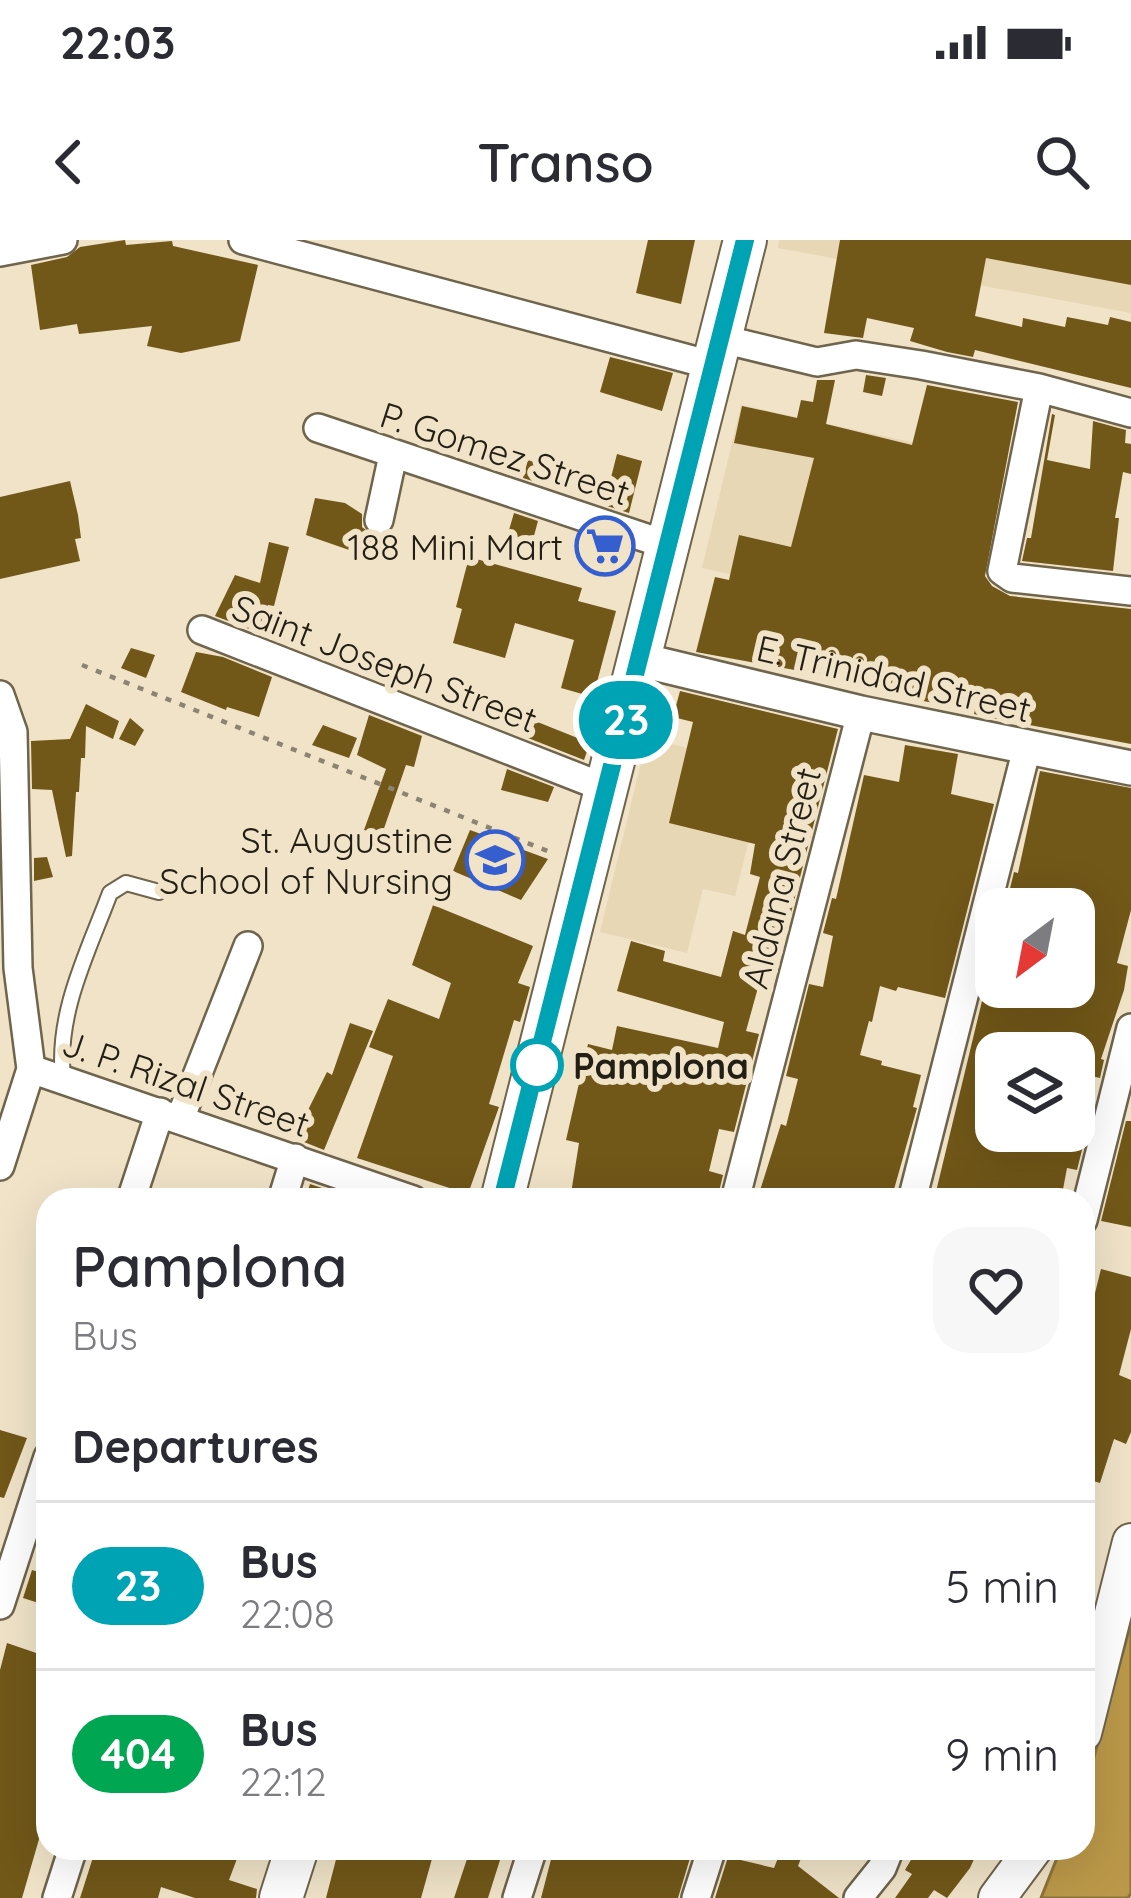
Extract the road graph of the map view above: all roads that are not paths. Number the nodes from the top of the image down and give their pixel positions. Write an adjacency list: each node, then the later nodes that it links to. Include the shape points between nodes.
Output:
1 (63, 240): 4 (street)
2 (243, 240): 5 (street)
3 (745, 240): 5 (highway)
4 (0, 252)
5 (719, 352): 6 (street, via 811,361 864,356); 11 (highway)
6 (1039, 388): 7 (street); 12 (street, via 1002,571)
7 (1131, 412)
8 (318, 428): 9 (street, P. Gomez Street)
9 (393, 455): 10 (street); 11 (street, P. Gomez Street)
10 (379, 520)
11 (670, 546): 14 (highway)
12 (1131, 591)
13 (202, 630): 19 (street, Saint Joseph Street)
14 (641, 660): 16 (street, E. Trinidad Street); 19 (highway)
15 (0, 695): 23 (street, via 13,732 18,968)
16 (861, 713): 17 (street, E. Trinidad Street); 32 (street, Aldana Street)
17 (1027, 748): 18 (street, E. Trinidad Street); 33 (street)
18 (1131, 768)
19 (608, 789): 31 (highway)
20 (159, 892): 24 (lane, via 126,883 110,893 67,1009)
21 (248, 946): 25 (street)
22 (1131, 1028): 34 (street)
23 (32, 1069): 24 (street, J. P. Rizal Street); 27 (street, J. P. Rizal Street)
24 (63, 1078): 25 (street, J. P. Rizal Street)
25 (170, 1116): 26 (street, J. P. Rizal Street); 28 (street)
26 (295, 1158): 29 (street); 30 (street, J. P. Rizal Street)
27 (0, 1166)
28 (137, 1188)
29 (286, 1188)
30 (379, 1188)
31 (505, 1188)
32 (739, 1188)
33 (915, 1188)
34 (1091, 1188)
35 (36, 1494): 37 (street)
36 (1131, 1542): 38 (main road)
37 (0, 1605)
38 (1095, 1684)
39 (70, 1860): 45 (street)
40 (292, 1860): 46 (highway)
41 (528, 1860): 47 (street)
42 (708, 1860): 48 (street)
43 (885, 1860): 49 (street)
44 (1025, 1860): 50 (main road)
45 (57, 1898)
46 (281, 1898)
47 (517, 1898)
48 (696, 1898)
49 (858, 1898)
50 (997, 1898)

